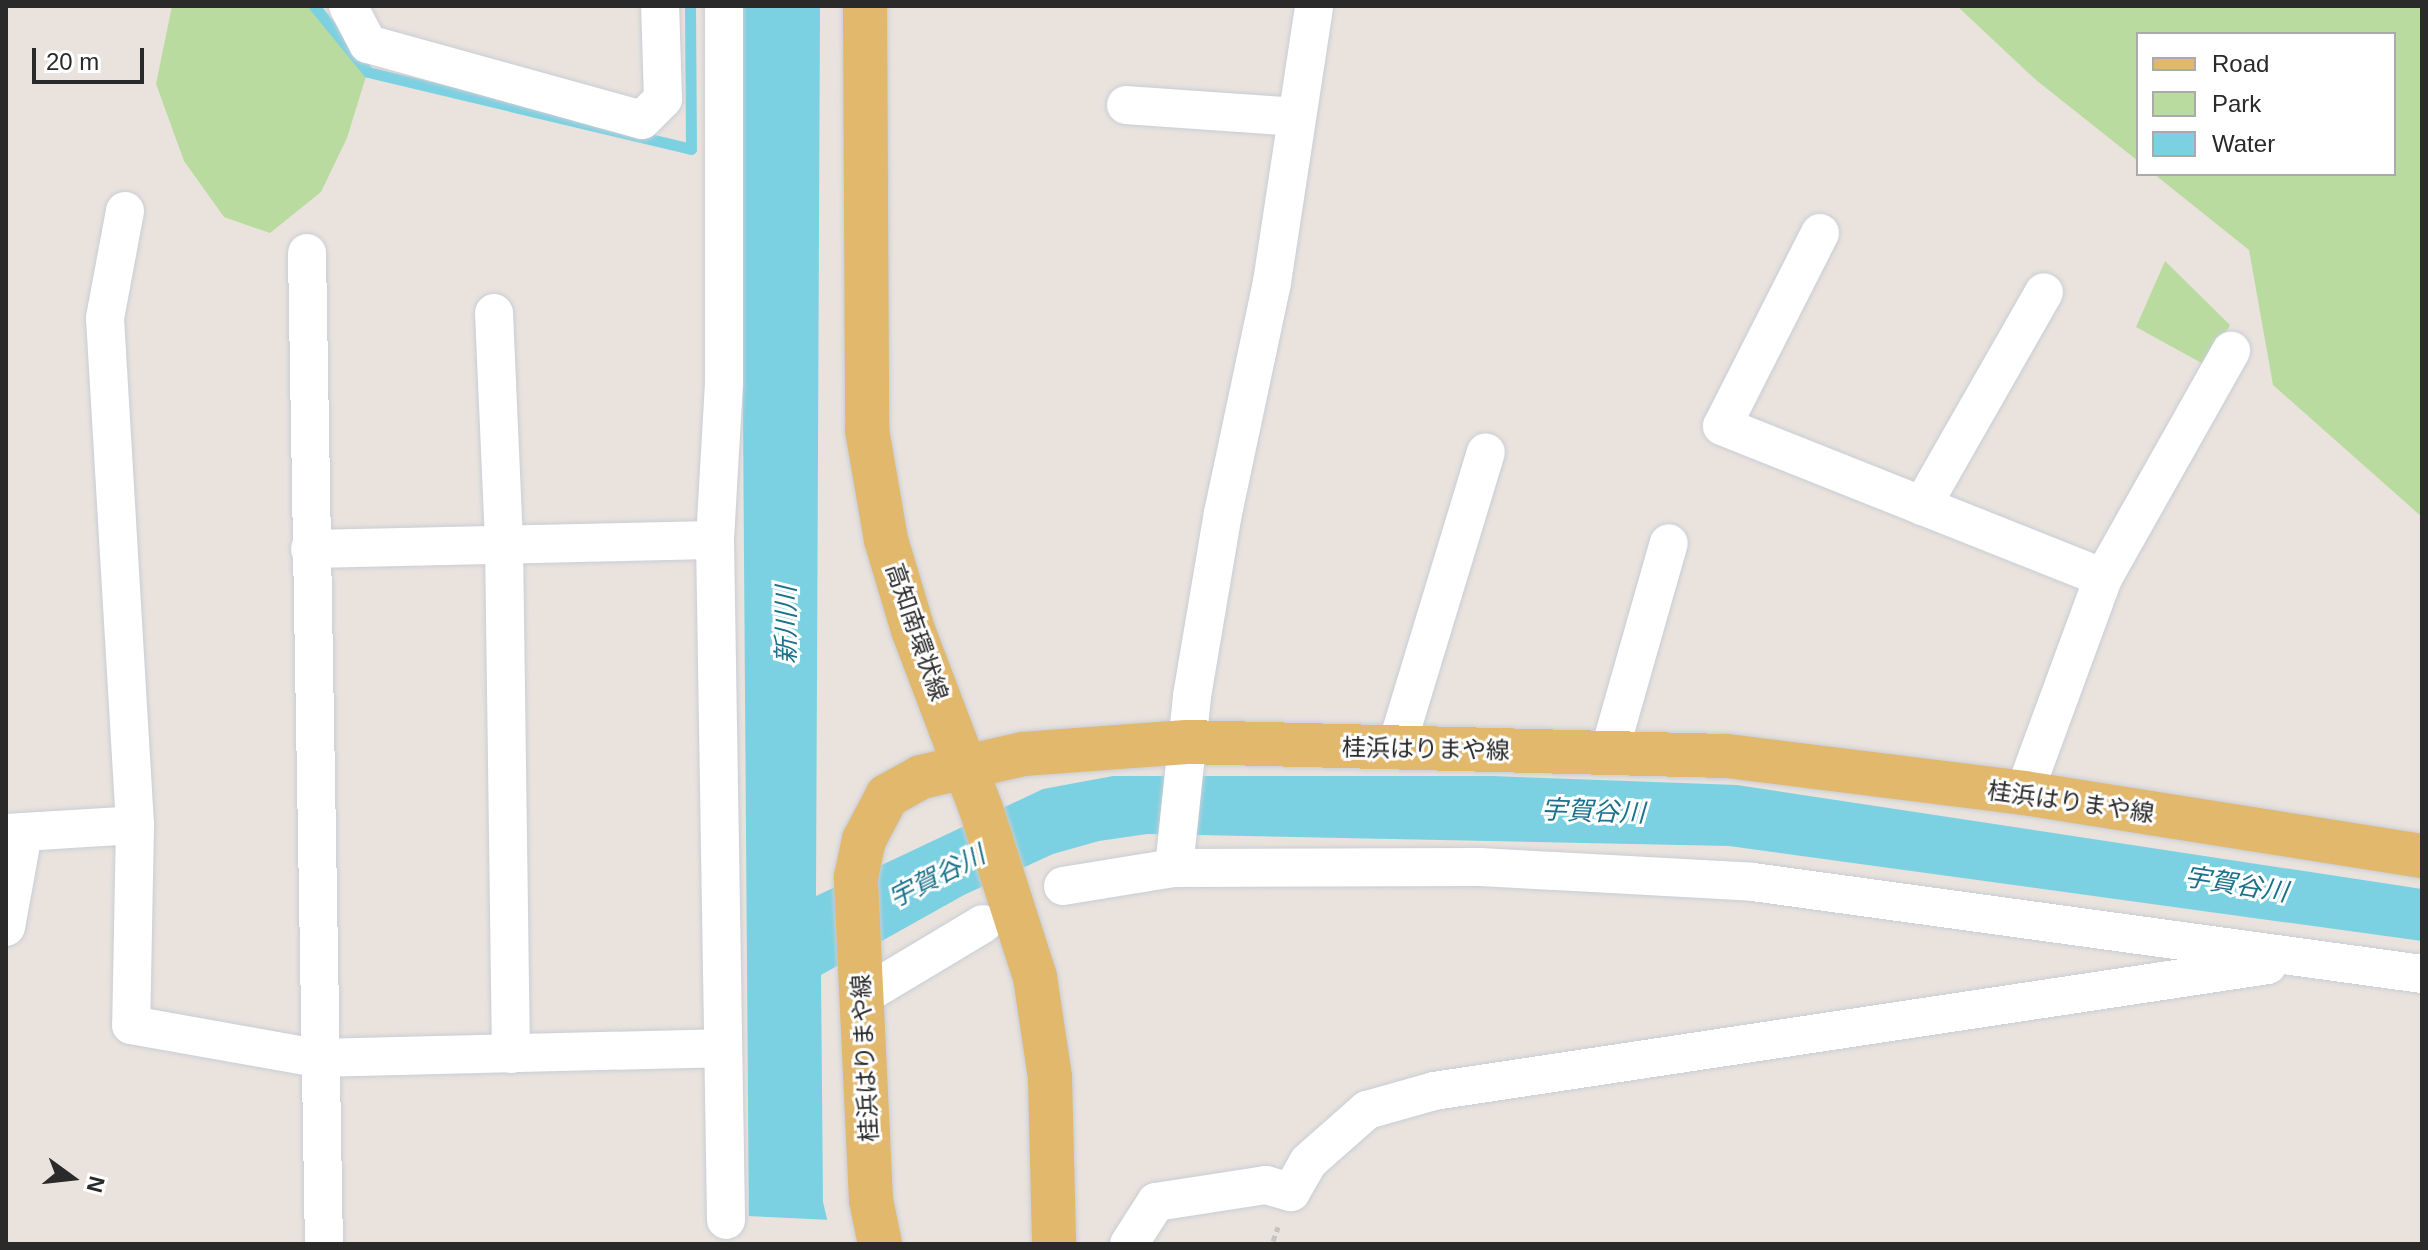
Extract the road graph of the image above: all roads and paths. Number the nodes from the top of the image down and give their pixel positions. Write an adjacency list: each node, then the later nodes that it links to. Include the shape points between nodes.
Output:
1 (348, 6): 2 (street, via 368,44 642,120 663,99)
2 (660, 6)
3 (724, 6): 16 (street, via 724,383)
4 (865, 6): 24 (main road, 高知南環状線, via 867,430 891,555)
5 (1314, 6): 7 (street)
6 (1126, 105): 7 (street)
7 (1297, 117): 23 (street, via 1272,282 1223,513)
8 (125, 211): 26 (street, via 105,318)
9 (1820, 233): 15 (street, via 1722,426)
10 (307, 253): 19 (street)
11 (2044, 292): 15 (street)
12 (494, 313): 17 (street)
13 (2231, 351): 20 (street)
14 (1486, 452): 21 (street)
15 (1922, 506): 20 (street)
16 (715, 540): 17 (street); 36 (street)
17 (504, 543): 19 (street); 37 (street)
18 (1669, 543): 22 (street)
19 (310, 549): 38 (street)
20 (2103, 578): 25 (street)
21 (1396, 748): 22 (main road, 桂浜はりまや線); 23 (main road, 桂浜はりまや線)
22 (1609, 753): 25 (main road, 桂浜はりまや線, via 1727,756)
23 (1186, 756): 24 (main road, 桂浜はりまや線, via 1023,754); 29 (street)
24 (964, 767): 31 (main road, 高知南環状線, via 981,809); 35 (main road, 桂浜はりまや線, via 921,777 887,796 864,840 856,877)
25 (2024, 793): 28 (main road, 桂浜はりまや線)
26 (135, 825): 27 (street); 38 (street, via 131,1025)
27 (14, 833): 32 (street)
28 (2422, 856)
29 (1175, 859): 30 (street); 33 (street, via 1480,867 1753,882)
30 (1063, 886)
31 (997, 910): 35 (street); 42 (main road, 高知南環状線, via 1039,1006 1050,1077)
32 (6, 927)
33 (2311, 959): 34 (street); 43 (street, via 1434,1091 1367,1110 1308,1162 1291,1192 1266,1185 1156,1202)
34 (2422, 974)
35 (861, 981): 41 (main road, 桂浜はりまや線, via 871,1200)
36 (720, 1048): 37 (street); 39 (street)
37 (511, 1054): 38 (street)
38 (317, 1058): 40 (street)
39 (726, 1220)
40 (324, 1244)
41 (880, 1244)
42 (1054, 1244)
43 (1129, 1244)

